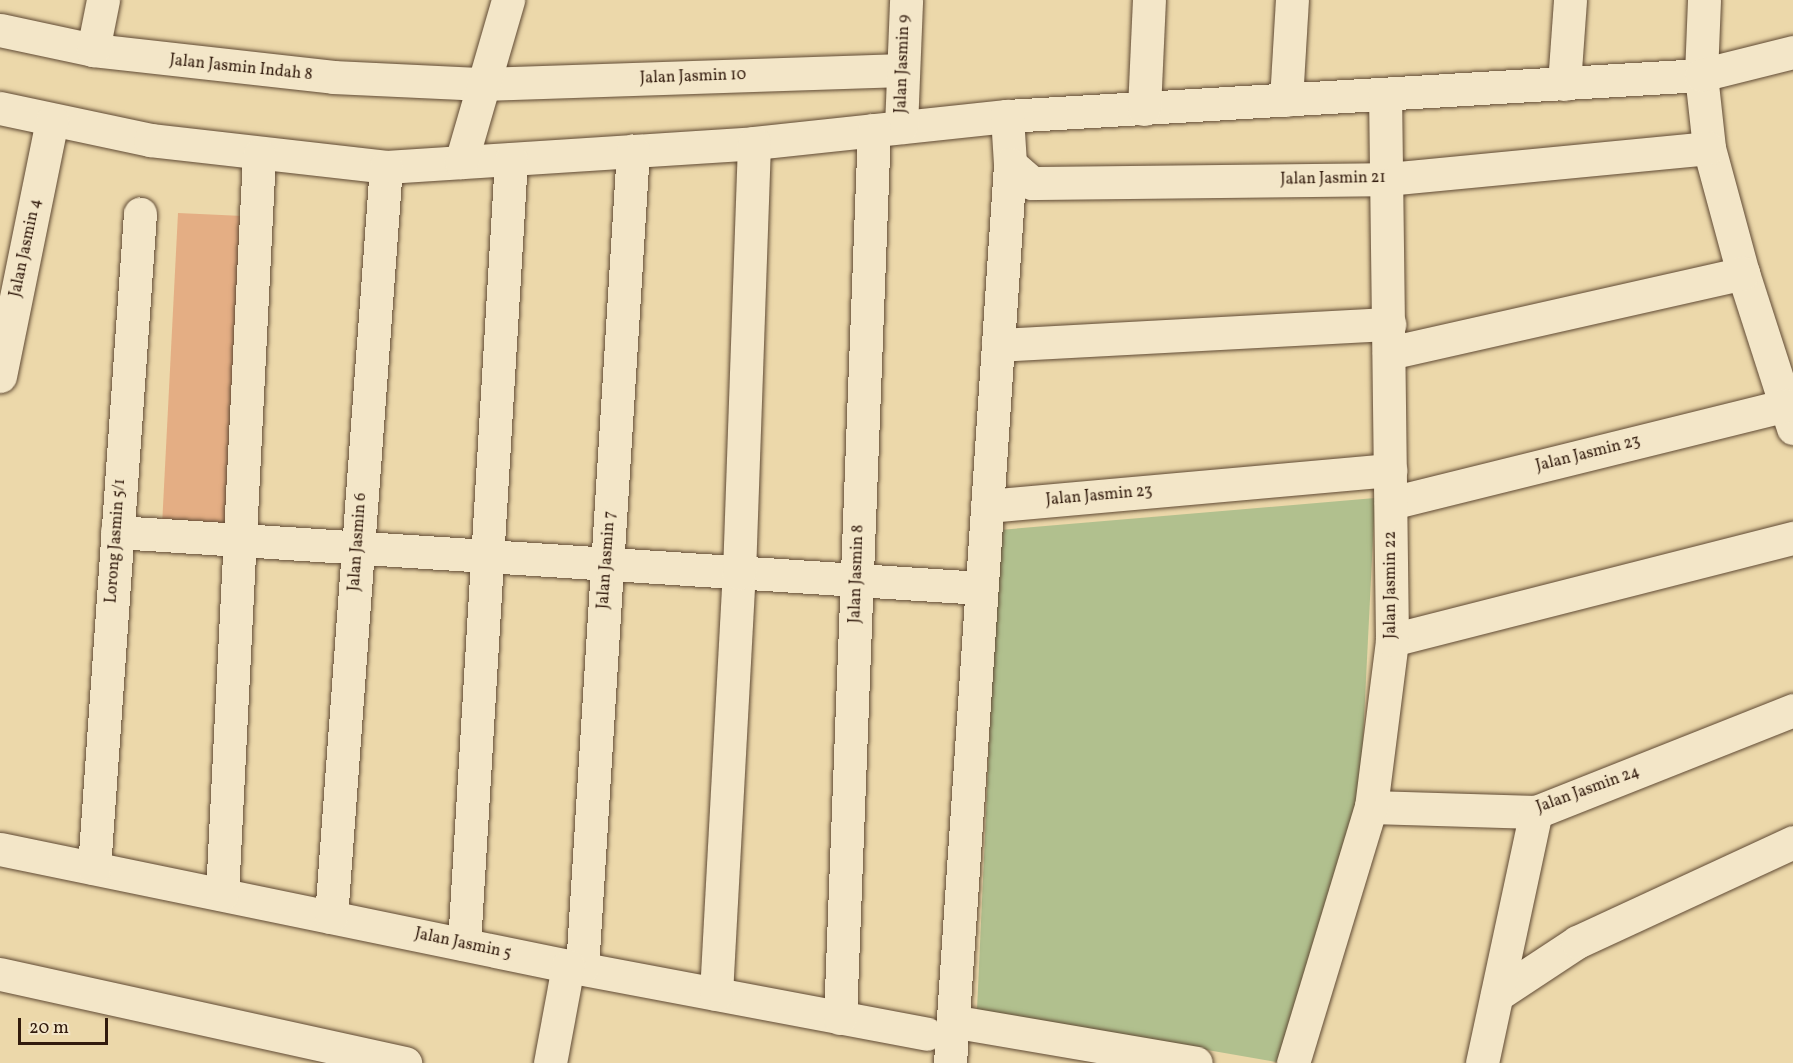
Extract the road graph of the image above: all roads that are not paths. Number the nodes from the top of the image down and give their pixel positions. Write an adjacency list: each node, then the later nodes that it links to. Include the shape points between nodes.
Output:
1 (103, 0): 9 (street)
2 (508, 0): 13 (street)
3 (906, 0): 11 (street, Jalan Jasmin 9)
4 (1149, 0): 18 (street)
5 (1292, 0): 16 (street)
6 (1570, 0): 14 (street)
7 (1704, 0): 12 (street)
8 (0, 30): 9 (street, Jalan Jasmin Indah 8)
9 (93, 50): 13 (street, Jalan Jasmin Indah 8, via 333,78)
10 (1793, 52): 12 (street)
11 (902, 70): 13 (street, Jalan Jasmin 10); 21 (street, Jalan Jasmin 9)
12 (1701, 75): 14 (street); 23 (street)
13 (484, 84): 27 (street)
14 (1564, 84): 15 (street)
15 (1385, 94): 16 (street); 30 (street, Jalan Jasmin 22)
16 (1286, 100): 18 (street)
17 (0, 108): 20 (street)
18 (1144, 108): 19 (street)
19 (1007, 116): 21 (street); 28 (street)
20 (52, 121): 25 (street); 35 (street, Jalan Jasmin 4)
21 (887, 129): 22 (street); 47 (street, Jalan Jasmin 8)
22 (753, 143): 24 (street); 46 (street)
23 (1709, 148): 30 (street, Jalan Jasmin 21); 32 (street)
24 (633, 151): 26 (street); 45 (street, Jalan Jasmin 7)
25 (259, 155): 29 (street); 42 (street)
26 (511, 159): 27 (street); 44 (street)
27 (460, 162): 29 (street)
28 (1010, 164): 30 (street, Jalan Jasmin 21, via 1032,183); 34 (street)
29 (386, 167): 43 (street, Jalan Jasmin 6)
30 (1387, 179): 33 (street, Jalan Jasmin 22)
31 (140, 214): 40 (street, Lorong Jasmin 5/1)
32 (1743, 273): 33 (street); 36 (street)
33 (1389, 338): 34 (street); 37 (street, Jalan Jasmin 22)
34 (998, 345): 39 (street)
35 (0, 376)
36 (1789, 417): 38 (street, Jalan Jasmin 23)
37 (1390, 470): 38 (street, Jalan Jasmin 22); 39 (street, Jalan Jasmin 23)
38 (1391, 503): 49 (street, Jalan Jasmin 22)
39 (987, 506): 48 (street)
40 (117, 532): 42 (street); 55 (street, Lorong Jasmin 5/1)
41 (1793, 538): 49 (street)
42 (239, 540): 43 (street); 56 (street)
43 (358, 548): 44 (street); 57 (street, Jalan Jasmin 6)
44 (488, 557): 45 (street); 58 (street)
45 (607, 564): 46 (street); 59 (street, Jalan Jasmin 7)
46 (739, 573): 47 (street); 61 (street)
47 (856, 581): 48 (street); 63 (street, Jalan Jasmin 8)
48 (981, 588): 68 (street)
49 (1392, 640): 51 (street, Jalan Jasmin 22)
50 (1793, 710): 52 (street, Jalan Jasmin 24)
51 (1371, 807): 52 (street, Jalan Jasmin 24); 70 (street, Jalan Jasmin 22)
52 (1536, 812): 62 (street)
53 (1793, 842): 62 (street, via 1577,942)
54 (0, 849): 55 (street, Jalan Jasmin 5)
55 (94, 868): 56 (street, Jalan Jasmin 5)
56 (222, 894): 57 (street, Jalan Jasmin 5)
57 (331, 917): 58 (street, Jalan Jasmin 5)
58 (464, 944): 59 (street, Jalan Jasmin 5)
59 (575, 967): 61 (street, Jalan Jasmin 5); 67 (street, Jalan Jasmin 7)
60 (0, 974): 66 (street)
61 (716, 994): 63 (street, Jalan Jasmin 5)
62 (1497, 995): 71 (street)
63 (840, 1018): 65 (street, Jalan Jasmin 5)
64 (969, 1024): 69 (street)
65 (927, 1034)
66 (405, 1063)
67 (550, 1063)
68 (950, 1063)
69 (1196, 1063)
70 (1293, 1063)
71 (1482, 1063)

